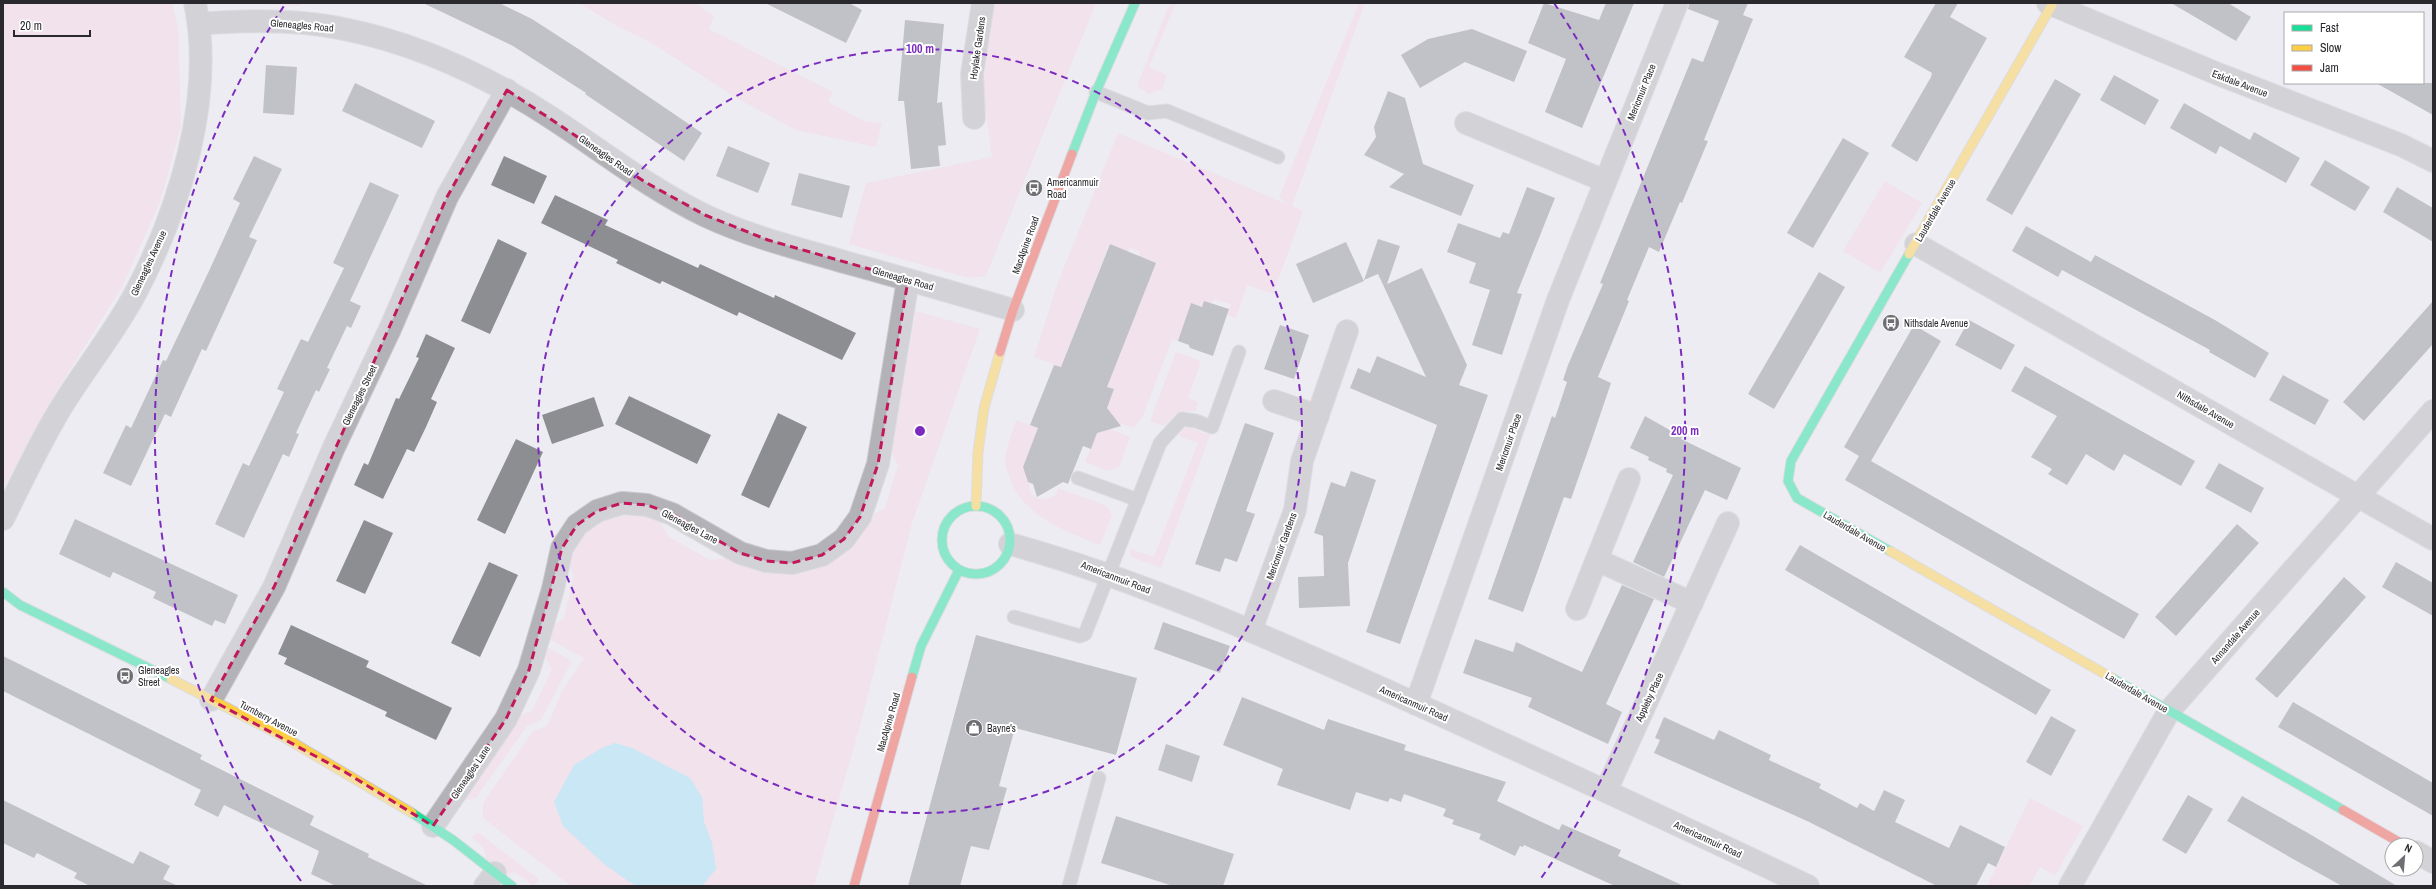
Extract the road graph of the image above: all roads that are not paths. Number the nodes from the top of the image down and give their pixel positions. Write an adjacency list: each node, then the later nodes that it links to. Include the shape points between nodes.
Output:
1 (983, 3): 8 (street, Hoylake Gardens, via 972,74)
2 (1135, 3): 7 (street, MacAlpine Road)
3 (1677, 3): 12 (street, Mericmuir Place)
4 (2050, 4): 11 (street, Eskdale Avenue, via 2218,74 2401,145); 13 (street, Lauderdale Avenue)
5 (197, 13): 6 (street, Gleneagles Road, via 344,28 404,45 464,67); 26 (street, Gleneagles Avenue, via 201,72 196,127 173,209 134,294 58,412)
6 (507, 90): 14 (street, Gleneagles Road, via 645,182 706,215 768,240); 38 (street, Gleneagles Street, via 447,197 274,587)
7 (1096, 92): 10 (lane, via 1148,113 1167,111); 15 (street, MacAlpine Road)
8 (974, 118)
9 (1466, 123): 12 (street)
10 (1278, 157)
11 (2433, 161)
12 (1605, 181): 39 (street, Mericmuir Place, via 1558,300)
13 (1916, 244): 23 (street, Nithsdale Avenue); 40 (street, Lauderdale Avenue, via 1791,461 1788,481 1797,498)
14 (908, 280): 15 (street, Gleneagles Road); 43 (street, Gleneagles Lane, via 878,464 860,517 844,539 822,555 792,563 766,561 740,553 672,514 647,505 622,503 598,511 577,525 562,548 553,589 529,670 506,719)
15 (1013, 310): 25 (street, MacAlpine Road, via 984,408 978,452)
16 (1347, 331): 20 (street, Mericmuir Gardens)
17 (1239, 352): 24 (lane, via 1212,427 1182,419 1160,443)
18 (1274, 401): 20 (street)
19 (2433, 411): 23 (street, Annandale Avenue)
20 (1318, 416): 37 (street, Mericmuir Gardens, via 1302,461 1295,510)
21 (1078, 478): 24 (lane)
22 (1629, 479): 30 (street)
23 (2357, 496): 28 (street, Nithsdale Avenue); 40 (street, Annandale Avenue)
24 (1138, 500): 32 (lane)
25 (976, 506): 29 (street, via 998,513 1005,522); 31 (street, via 965,507 955,513 942,531 941,543 944,554)
26 (3, 519)
27 (1728, 523): 34 (street, Appleby Place)
28 (2433, 539)
29 (1010, 544): 31 (street, via 1004,560 992,571 969,574); 32 (street, Americanmuir Road)
30 (1597, 560): 34 (street); 35 (street)
31 (959, 570): 48 (street, MacAlpine Road, via 921,646)
32 (1110, 574): 36 (lane, via 1088,631 1083,636); 37 (street, Americanmuir Road)
33 (3, 592): 38 (street, Turnberry Avenue, via 20,605)
34 (1692, 603): 42 (street, Appleby Place)
35 (1577, 609)
36 (1014, 617)
37 (1250, 630): 39 (street, Americanmuir Road)
38 (211, 700): 43 (street, Turnberry Avenue, via 346,772)
39 (1416, 704): 42 (street, Americanmuir Road)
40 (2169, 711): 44 (street, Lauderdale Avenue); 51 (street, Annandale Avenue)
41 (1099, 778): 49 (lane)
42 (1606, 791): 50 (street, Americanmuir Road)
43 (433, 826): 47 (street, Turnberry Avenue)
44 (2390, 837)
45 (2424, 857): 46 (street)
46 (2433, 862)
47 (497, 882)
48 (854, 886)
49 (1069, 886)
50 (1808, 886)
51 (2070, 886)

